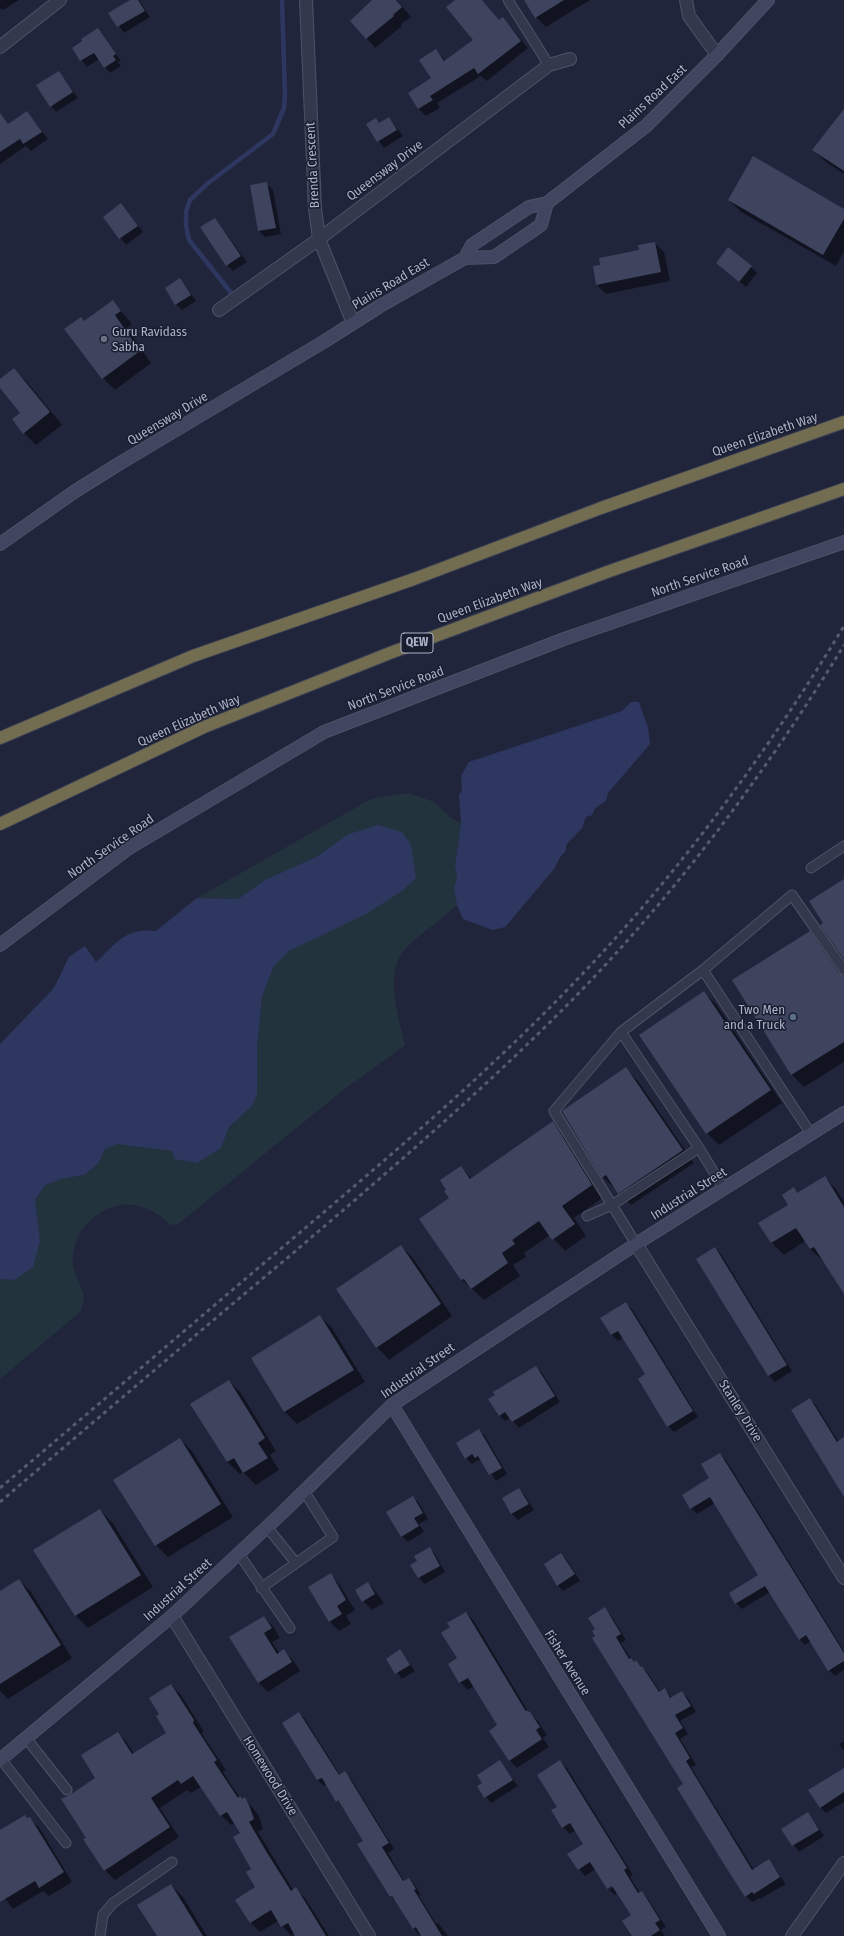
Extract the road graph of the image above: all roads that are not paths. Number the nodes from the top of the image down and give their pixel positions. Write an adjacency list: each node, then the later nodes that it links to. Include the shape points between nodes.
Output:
1 (60, 0): 6 (street)
2 (306, 0): 11 (street, Brenda Crescent, via 313,180)
3 (508, 0): 9 (lane)
4 (686, 0): 7 (street, via 689,16)
5 (768, 0): 7 (street, Plains Road East)
6 (0, 47)
7 (717, 55): 10 (street, Plains Road East, via 646,126)
8 (570, 59): 9 (street, Queensway Drive)
9 (549, 65): 11 (street, Queensway Drive)
10 (546, 203): 12 (street, Plains Road East, via 529,207 472,245); 12 (street, Plains Road East, via 541,225 494,257)
11 (319, 239): 13 (street, Queensway Drive); 14 (street, Brenda Crescent)
12 (464, 258): 14 (street, Plains Road East)
13 (219, 310)
14 (353, 323): 18 (street, Queensway Drive, via 111,469)
15 (844, 422): 19 (highway, Queen Elizabeth Way, via 601,508 414,579 193,656)
16 (844, 489): 20 (highway, Queen Elizabeth Way / QEW, via 390,653 204,727)
17 (844, 542): 23 (street, North Service Road, via 564,639 324,732 129,848)
18 (0, 544)
19 (0, 738)
20 (0, 824)
21 (844, 846): 22 (lane)
22 (811, 868)
23 (0, 945)
24 (703, 970): 25 (lane, via 792,895); 26 (lane); 28 (lane)
25 (844, 970)
26 (622, 1032): 29 (lane); 31 (lane, via 554,1111)
27 (844, 1113): 28 (street, Industrial Street)
28 (811, 1134): 30 (street, Industrial Street)
29 (699, 1148): 30 (lane); 31 (lane)
30 (724, 1189): 33 (street, Industrial Street)
31 (612, 1205): 32 (lane); 33 (lane)
32 (587, 1216)
33 (636, 1244): 34 (street, Industrial Street); 39 (street, Stanley Drive)
34 (392, 1404): 35 (street, Industrial Street); 51 (street, Fisher Avenue)
35 (304, 1492): 36 (street, Industrial Street); 38 (lane, via 333,1537)
36 (267, 1527): 37 (street, Industrial Street); 38 (lane)
37 (239, 1554): 40 (lane); 41 (street, Industrial Street)
38 (296, 1562): 40 (lane)
39 (844, 1578)
40 (261, 1588): 42 (lane)
41 (172, 1616): 43 (street, Industrial Street); 50 (street, Homewood Drive)
42 (290, 1628)
43 (26, 1738): 44 (street, Industrial Street); 45 (lane)
44 (0, 1760): 46 (lane)
45 (67, 1790)
46 (66, 1843)
47 (172, 1862): 49 (lane, via 113,1903 103,1915)
48 (844, 1863): 52 (street)
49 (100, 1936)
50 (369, 1936)
51 (719, 1936)
52 (792, 1936)

